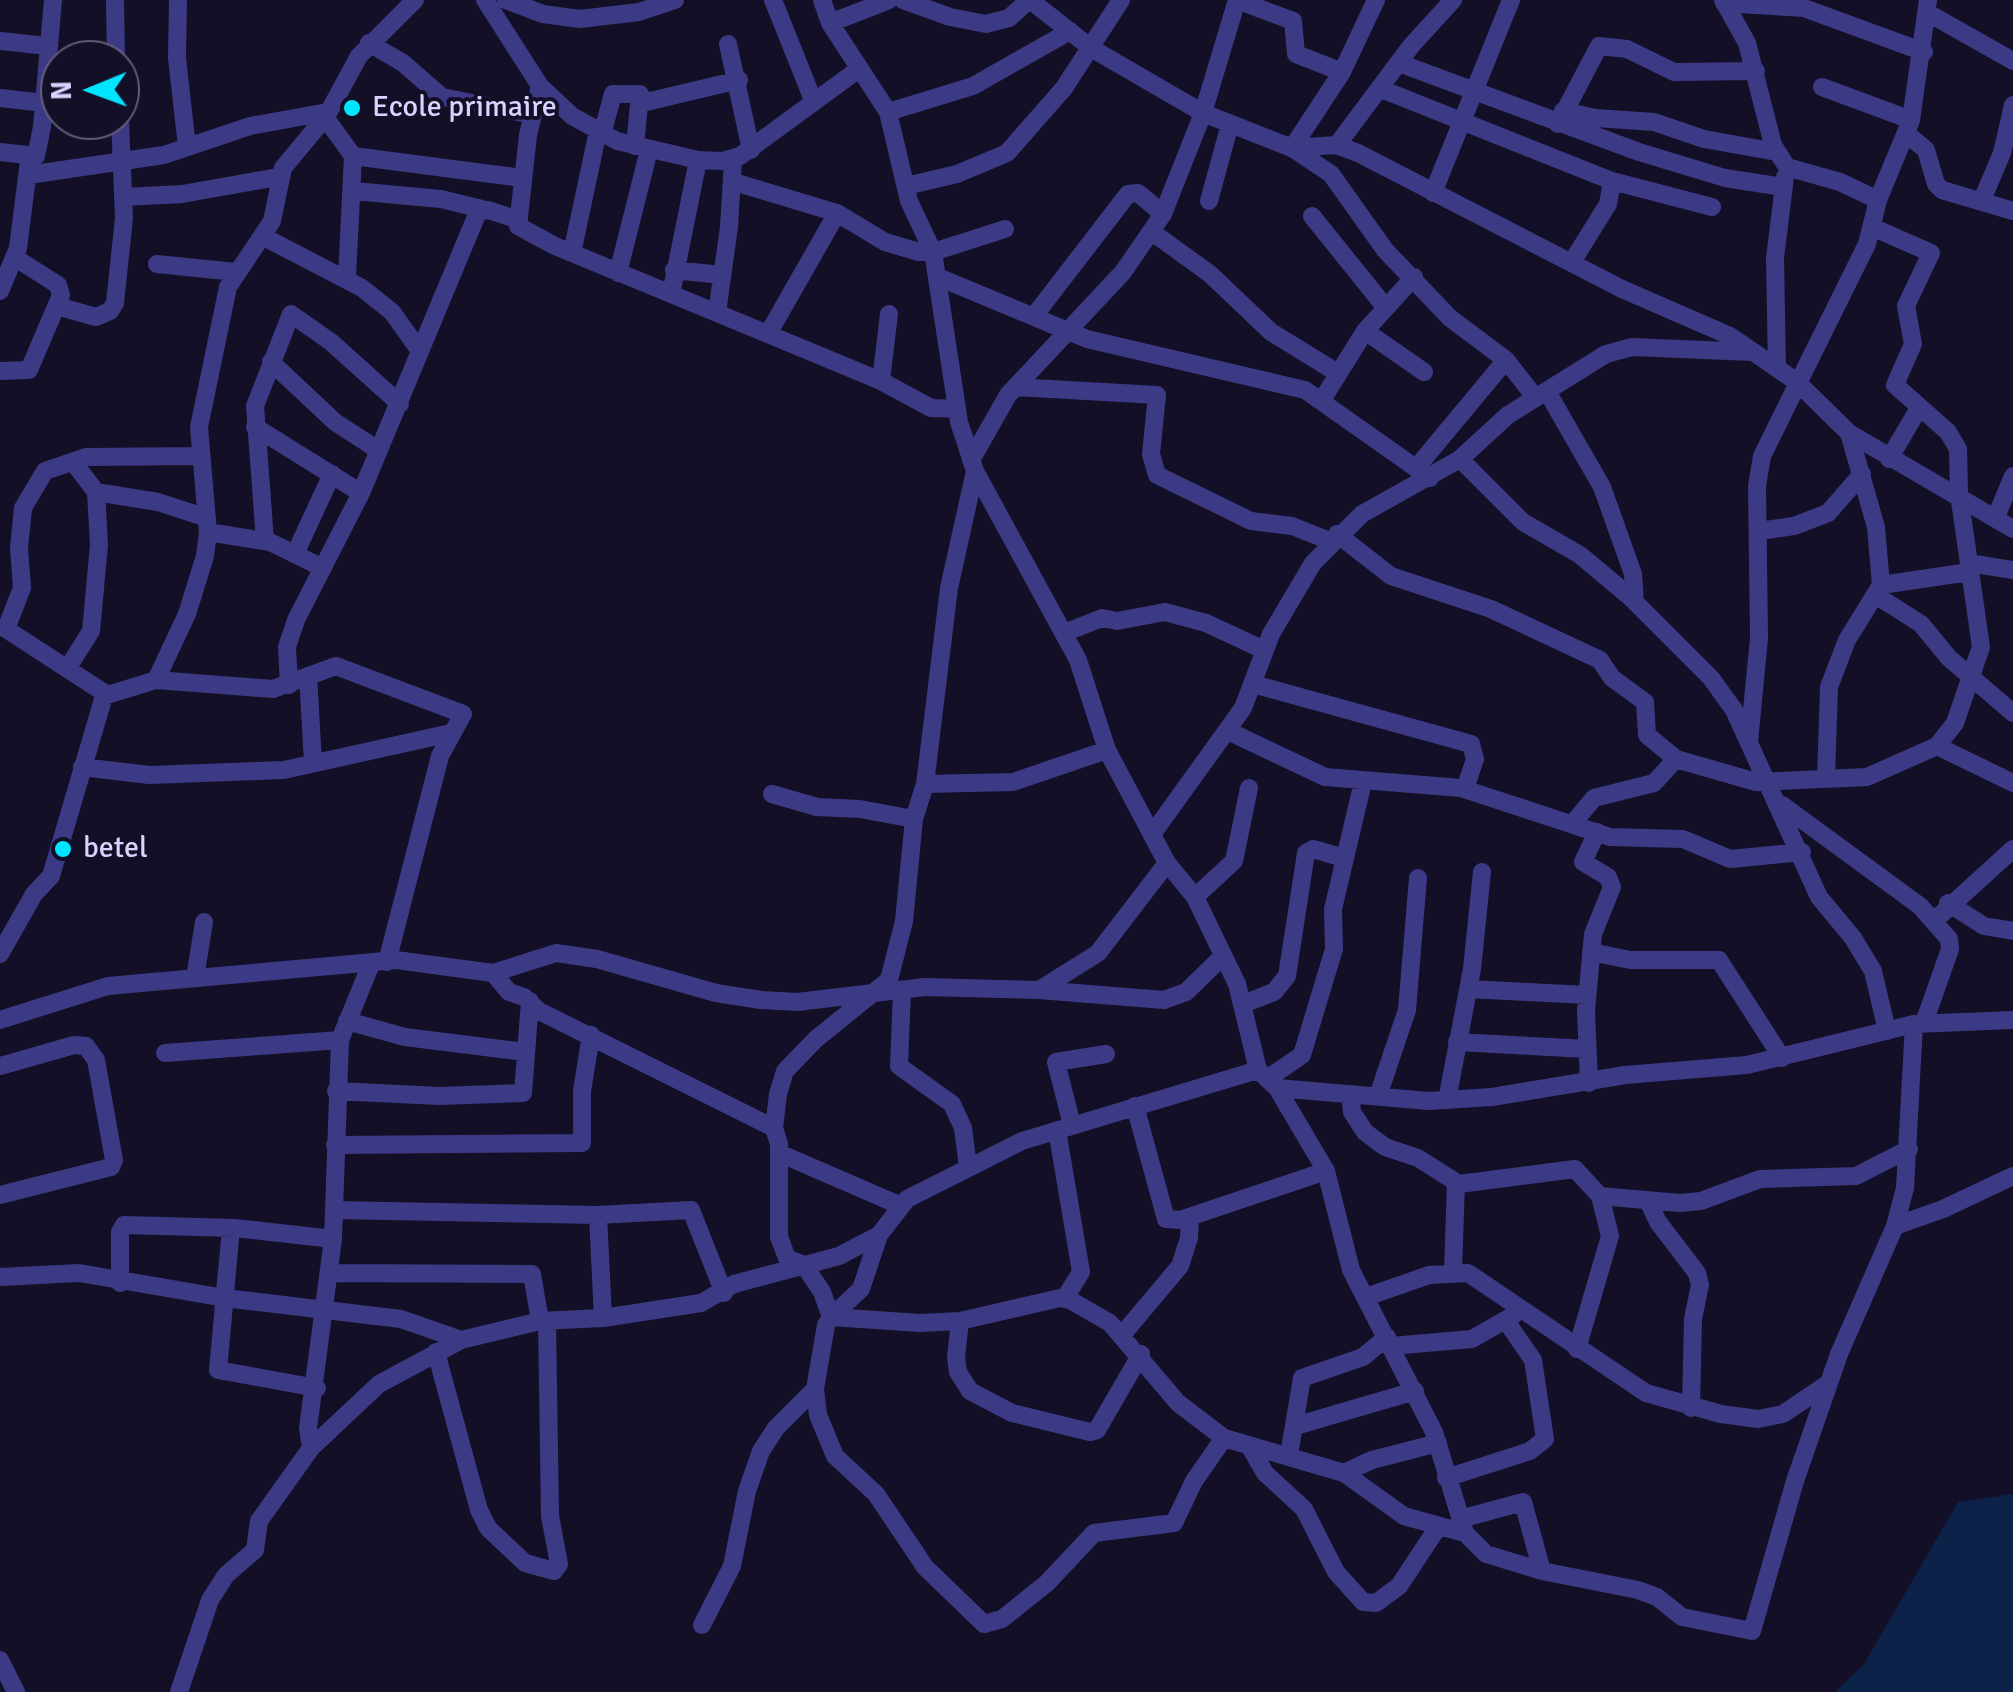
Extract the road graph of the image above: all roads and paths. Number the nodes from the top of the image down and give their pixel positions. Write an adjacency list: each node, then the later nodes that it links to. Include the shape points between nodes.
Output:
1 (53, 0): 22 (street)
2 (115, 0): 23 (street)
3 (178, 0): 57 (street)
4 (414, 0): 25 (street)
5 (485, 0): 36 (street)
6 (506, 0): 7 (street, via 580,19)
7 (675, 0)
8 (773, 0): 41 (street)
9 (822, 0): 20 (street)
10 (888, 0): 20 (street)
11 (903, 0): 12 (street, via 986,24 1009,18)
12 (1030, 0): 21 (street)
13 (1121, 0): 28 (street)
14 (1237, 0): 34 (street, via 1292,21 1296,54); 46 (street)
15 (1376, 0): 34 (street)
16 (1453, 0): 31 (street)
17 (1512, 0): 39 (street)
18 (1724, 2): 29 (street, via 1804,8); 33 (street)
19 (1928, 7): 29 (street); 30 (street)
20 (830, 23): 32 (street)
21 (1070, 32): 28 (street); 45 (street, via 972,86)
22 (49, 40)
23 (116, 40)
24 (0, 42): 27 (street)
25 (370, 43): 47 (street); 48 (street, via 442,97)
26 (728, 44): 35 (street)
27 (40, 45)
28 (1092, 48): 46 (street); 74 (street, via 1007,154)
29 (1924, 52): 52 (street)
30 (2013, 61)
31 (1400, 63): 38 (street); 39 (street)
32 (859, 69): 41 (street); 45 (street)
33 (1756, 71): 49 (street, via 1674,72 1627,49 1599,46); 64 (street)
34 (1342, 72): 59 (street)
35 (739, 80): 43 (street); 60 (street)
36 (540, 86): 48 (street); 54 (street)
37 (1822, 86): 52 (street)
38 (1381, 89): 50 (street); 56 (street)
39 (1477, 90): 49 (street); 50 (street)
40 (0, 98): 42 (street)
41 (813, 100): 60 (street)
42 (40, 103)
43 (642, 103): 54 (street, via 640,94 614,93); 58 (street)
44 (2013, 104): 68 (street)
45 (888, 112): 74 (street)
46 (1203, 113): 51 (street); 86 (street)
47 (327, 114): 57 (street, via 276,119); 63 (street); 70 (street)
48 (533, 115): 71 (street)
49 (1561, 118): 64 (street, via 1654,122); 75 (street, via 1725,178)
50 (1466, 120): 73 (street); 77 (street)
51 (1230, 124): 59 (street); 81 (street)
52 (1909, 127): 79 (street); 80 (street, via 1942,190)
53 (40, 130): 62 (street)
54 (600, 132): 58 (street); 94 (street)
55 (122, 140): 65 (street)
56 (1337, 146): 59 (street); 77 (street)
57 (187, 147): 65 (street)
58 (642, 148): 66 (street); 100 (street)
59 (1292, 148): 104 (street, via 1332,174 1372,234)
60 (752, 150): 67 (street)
61 (0, 152): 62 (street)
62 (36, 156): 69 (street)
63 (353, 156): 71 (street); 76 (street)
64 (1782, 159): 75 (street); 79 (street)
65 (124, 160): 69 (street); 78 (street)
66 (698, 160): 67 (street); 98 (street)
67 (732, 160): 72 (street)
68 (2005, 169): 80 (street)
69 (28, 175): 95 (street)
70 (278, 178): 78 (street); 92 (street, via 272,221)
71 (522, 178): 88 (street)
72 (734, 182): 85 (street); 101 (street)
73 (1612, 182): 82 (street); 96 (street, via 1608,204)
74 (906, 186): 93 (street)
75 (1783, 186): 119 (street, via 1775,272)
76 (354, 191): 83 (street); 102 (street)
77 (1432, 193): 96 (street)
78 (124, 197): 107 (street, via 113,306 96,317)
79 (1878, 200): 89 (street)
80 (1982, 200): 84 (street)
81 (1209, 201)
82 (1712, 207)
83 (482, 209): 88 (street); 115 (street)
84 (2013, 211)
85 (838, 213): 93 (street, via 885,242); 114 (street)
86 (1163, 214): 91 (street); 111 (street, via 1138,193 1128,194)
87 (1312, 216): 108 (street)
88 (518, 220): 94 (street, via 518,226)
89 (1872, 226): 124 (street, via 1855,274); 129 (street, via 1931,253 1906,306 1913,344 1895,386)
90 (1006, 228): 93 (street)
91 (1152, 232): 112 (street); 121 (street, via 1210,274 1271,332)
92 (262, 236): 99 (street); 102 (street)
93 (933, 252): 103 (street)
94 (572, 253): 100 (street)
95 (14, 258): 105 (street); 107 (street, via 59,286)
96 (1572, 262): 116 (street)
97 (157, 264): 99 (street)
98 (674, 270): 101 (street); 106 (street)
99 (236, 272): 134 (street, via 218,322)
100 (618, 272): 106 (street)
101 (722, 275): 109 (street)
102 (347, 277): 115 (street, via 392,312)
103 (938, 277): 111 (street); 130 (street)
104 (1414, 278): 108 (street); 117 (street, via 1450,318)
105 (0, 290)
106 (671, 294): 109 (street)
107 (58, 306): 120 (street, via 30,370)
108 (1386, 308): 113 (street)
109 (717, 314): 114 (street)
110 (889, 314): 123 (street)
111 (1034, 316): 112 (street)
112 (1066, 330): 125 (street); 127 (street, via 1306,390)
113 (1365, 331): 121 (street); 122 (street)
114 (768, 334): 123 (street)
115 (420, 351): 128 (street)
116 (1752, 352): 119 (street); 126 (street, via 1632,347 1606,354)
117 (1506, 360): 126 (street); 139 (street)
118 (271, 362): 128 (street, via 293,313); 131 (street, via 256,400); 133 (street, via 335,422)
119 (1777, 368): 124 (street)
120 (0, 370)
121 (1336, 372): 127 (street)
122 (1424, 372)
123 (881, 381): 130 (street, via 931,408)
124 (1797, 382): 132 (street); 149 (street, via 1762,456)
125 (1015, 387): 138 (street); 150 (street, via 1157,395 1151,454 1158,476 1252,521)
126 (1542, 395): 136 (street, via 1508,415); 157 (street, via 1602,487 1631,567)
127 (1322, 400): 139 (street)
128 (400, 404): 133 (street)
129 (1919, 408): 135 (street); 145 (street, via 1956,442)
130 (958, 410): 138 (street)
131 (255, 427): 140 (street); 151 (street)
132 (1849, 433): 135 (street); 141 (street)
133 (378, 450): 144 (street)
134 (199, 456): 137 (street, via 86,457); 147 (street)
135 (1888, 459): 145 (street)
136 (1460, 460): 139 (street); 157 (street, via 1522,522 1580,555)
137 (74, 464): 143 (street); 160 (street, via 45,470 23,508 22,588 5,626)
138 (973, 465): 158 (street); 180 (street, via 949,588)
139 (1423, 472): 150 (street)
140 (332, 474): 144 (street); 152 (street)
141 (1862, 474): 149 (street, via 1828,513); 156 (street, via 1876,526)
142 (2013, 476): 146 (street)
143 (96, 492): 147 (street, via 158,502); 160 (street, via 92,630)
144 (361, 493): 154 (street)
145 (1959, 494): 146 (street); 153 (street)
146 (1996, 517): 148 (street)
147 (207, 525): 151 (street); 163 (street, via 195,595)
148 (2013, 529)
149 (1759, 531): 170 (street)
150 (1334, 538): 159 (street); 173 (street, via 1390,576 1491,609 1600,660 1612,678 1646,702 1647,735)
151 (264, 541): 152 (street)
152 (296, 554): 154 (street)
153 (1969, 567): 155 (street); 156 (street); 162 (street, via 1981,646)
154 (324, 568): 165 (street, via 288,642)
155 (2013, 570)
156 (1879, 590): 162 (street); 176 (street, via 1829,687)
157 (1636, 602): 170 (street, via 1711,678)
158 (1064, 633): 159 (street, via 1102,618 1165,612); 172 (street, via 1088,682)
159 (1264, 650): 164 (street)
160 (66, 669): 166 (street)
161 (308, 676): 165 (street); 169 (street, via 336,666 431,700 462,714); 174 (street)
162 (1972, 676): 167 (street); 171 (street)
163 (156, 680): 165 (street); 166 (street)
164 (1253, 684): 168 (street); 182 (street, via 1472,745)
165 (289, 685)
166 (106, 694): 175 (street)
167 (2013, 713)
168 (1228, 731): 177 (street, via 1312,774); 188 (street)
169 (451, 733): 174 (street); 203 (street)
170 (1749, 742): 178 (street)
171 (1938, 746): 176 (street, via 1882,774); 179 (street)
172 (1107, 750): 180 (street, via 1013,782); 188 (street)
173 (1676, 759): 178 (street); 186 (street, via 1654,783 1594,798)
174 (313, 762): 175 (street, via 223,776)
175 (82, 767): 201 (street, via 50,876)
176 (1826, 778): 178 (street)
177 (1362, 782): 182 (street); 191 (street)
178 (1763, 782): 184 (street)
179 (2013, 783)
180 (926, 784): 185 (street)
181 (1249, 788): 195 (street, via 1234,861)
182 (1465, 789): 186 (street)
183 (772, 794): 185 (street, via 817,807)
184 (1778, 802): 190 (street); 197 (street)
185 (914, 819): 209 (street, via 904,921 890,980)
186 (1572, 823): 187 (street)
187 (1598, 832): 190 (street, via 1619,839 1683,839 1730,859); 200 (street, via 1583,862 1612,887 1595,924)
188 (1153, 834): 192 (street)
189 (2013, 849): 196 (street)
190 (1802, 852): 217 (street, via 1819,897 1873,971)
191 (1344, 858): 212 (street, via 1306,853 1287,976 1274,992); 227 (street, via 1332,921 1334,949 1302,1055)
192 (1168, 863): 195 (street); 207 (street, via 1098,953)
193 (1482, 872): 208 (street)
194 (1418, 878): 231 (street, via 1407,1010)
195 (1194, 897): 202 (street)
196 (1948, 904): 197 (street); 199 (street, via 1984,926)
197 (1936, 919): 216 (street, via 1950,949)
198 (204, 922): 205 (street)
199 (2013, 931)
200 (1592, 952): 210 (street); 225 (street, via 1630,960 1719,960)
201 (0, 954)
202 (1222, 958): 207 (street, via 1182,995 1164,1000); 212 (street)
203 (379, 963): 204 (street); 205 (street); 215 (street)
204 (493, 973): 209 (street, via 556,953 740,998 796,1002); 211 (street, via 509,992)
205 (195, 978): 213 (street, via 93,989)
206 (902, 990): 207 (street); 209 (street); 239 (street, via 899,1066 952,1104)
207 (1039, 990)
208 (1468, 990): 210 (street); 220 (street)
209 (872, 995): 234 (street, via 785,1071)
210 (1587, 995): 221 (street)
211 (530, 1002): 218 (street); 222 (street)
212 (1243, 1004): 227 (street)
213 (0, 1020)
214 (2013, 1020): 216 (street)
215 (347, 1021): 219 (street); 222 (street, via 406,1038)
216 (1919, 1024): 217 (street); 237 (street)
217 (1886, 1031): 225 (street)
218 (591, 1035): 234 (street); 236 (street, via 582,1143)
219 (340, 1040): 223 (street); 229 (street)
220 (1457, 1042): 221 (street); 232 (street)
221 (1587, 1049): 228 (street)
222 (525, 1052): 229 (street, via 521,1094)
223 (164, 1053)
224 (1106, 1054): 235 (street, via 1056,1062)
225 (1782, 1058): 228 (street)
226 (0, 1066): 243 (street, via 86,1046 96,1060 114,1160 110,1167)
227 (1267, 1079): 230 (street); 233 (street); 240 (street)
228 (1589, 1083): 232 (street)
229 (336, 1091): 236 (street)
230 (1350, 1094): 231 (street); 242 (street, via 1365,1132)
231 (1378, 1096): 232 (street)
232 (1447, 1100)
233 (1135, 1106): 235 (street); 249 (street, via 1163,1216)
234 (774, 1128): 238 (street)
235 (1065, 1128): 239 (street); 262 (street, via 1082,1272)
236 (335, 1145): 247 (street)
237 (1909, 1149): 245 (street, via 1846,1178 1790,1175 1701,1200); 250 (street)
238 (779, 1152): 246 (street); 254 (street, via 779,1237 787,1258)
239 (968, 1167): 246 (street)
240 (1326, 1171): 249 (street); 260 (street, via 1351,1270)
241 (2013, 1176): 250 (street)
242 (1456, 1183): 244 (street, via 1570,1169 1582,1171); 255 (street)
243 (0, 1195)
244 (1600, 1196): 245 (street); 272 (street, via 1610,1236)
245 (1648, 1200): 279 (street, via 1698,1277)
246 (899, 1205): 252 (street)
247 (334, 1210): 248 (street); 253 (street)
248 (598, 1215): 259 (street, via 694,1211); 266 (street)
249 (1190, 1217): 269 (street, via 1180,1266)
250 (1894, 1226): 275 (street)
251 (231, 1228): 253 (street); 258 (street, via 124,1225); 261 (street)
252 (879, 1235): 254 (street); 265 (street, via 861,1289)
253 (333, 1239): 256 (street)
254 (804, 1266): 259 (street, via 734,1284); 265 (street)
255 (1452, 1271): 260 (street); 264 (street, via 1472,1275)
256 (330, 1273): 263 (street); 268 (street, via 532,1274)
257 (0, 1276): 258 (street, via 80,1273)
258 (120, 1283): 261 (street)
259 (724, 1293): 266 (street)
260 (1366, 1297): 271 (street)
261 (225, 1298): 263 (street); 276 (street, via 220,1373)
262 (1065, 1298): 267 (street); 269 (street)
263 (326, 1308): 270 (street, via 410,1321); 276 (street)
264 (1513, 1315): 271 (street, via 1472,1339); 272 (street); 287 (street, via 1533,1360 1545,1438 1530,1451)
265 (831, 1316): 267 (street); 277 (street)
266 (604, 1318): 268 (street)
267 (960, 1320): 274 (street, via 958,1372 970,1392 1012,1413 1090,1432)
268 (543, 1321): 270 (street); 273 (street, via 550,1516 559,1564 554,1570 525,1563 488,1528)
269 (1122, 1335): 274 (street)
270 (461, 1340): 273 (street)
271 (1389, 1341): 278 (street); 280 (street, via 1363,1357 1306,1374)
272 (1578, 1349): 279 (street, via 1646,1393)
273 (436, 1352): 284 (street, via 379,1384)
274 (1141, 1354): 281 (street, via 1178,1403)
275 (1829, 1382): 279 (street, via 1795,1410 1758,1419); 290 (street, via 1752,1631 1682,1617 1638,1590)
276 (317, 1388): 284 (street)
277 (815, 1389): 281 (street, via 835,1456 876,1494 925,1567 984,1624 1032,1596 1094,1533 1174,1523); 291 (street, via 761,1451 732,1566)
278 (1416, 1391): 280 (street); 282 (street)
279 (1691, 1408)
280 (1295, 1426): 285 (street)
281 (1224, 1438): 283 (street)
282 (1438, 1443): 286 (street); 287 (street)
283 (1250, 1447): 285 (street); 289 (street, via 1265,1473 1304,1508 1336,1572 1363,1602 1376,1603 1398,1586)
284 (311, 1448): 294 (street, via 259,1521 256,1550 226,1575 210,1600)
285 (1289, 1454): 286 (street)
286 (1344, 1473): 289 (street, via 1392,1510)
287 (1446, 1478): 288 (street)
288 (1462, 1526): 289 (street); 290 (street, via 1486,1554); 290 (street, via 1523,1502)
289 (1438, 1527)
290 (1542, 1571)
291 (702, 1625)
292 (0, 1660): 293 (street)
293 (16, 1692)
294 (178, 1692)

